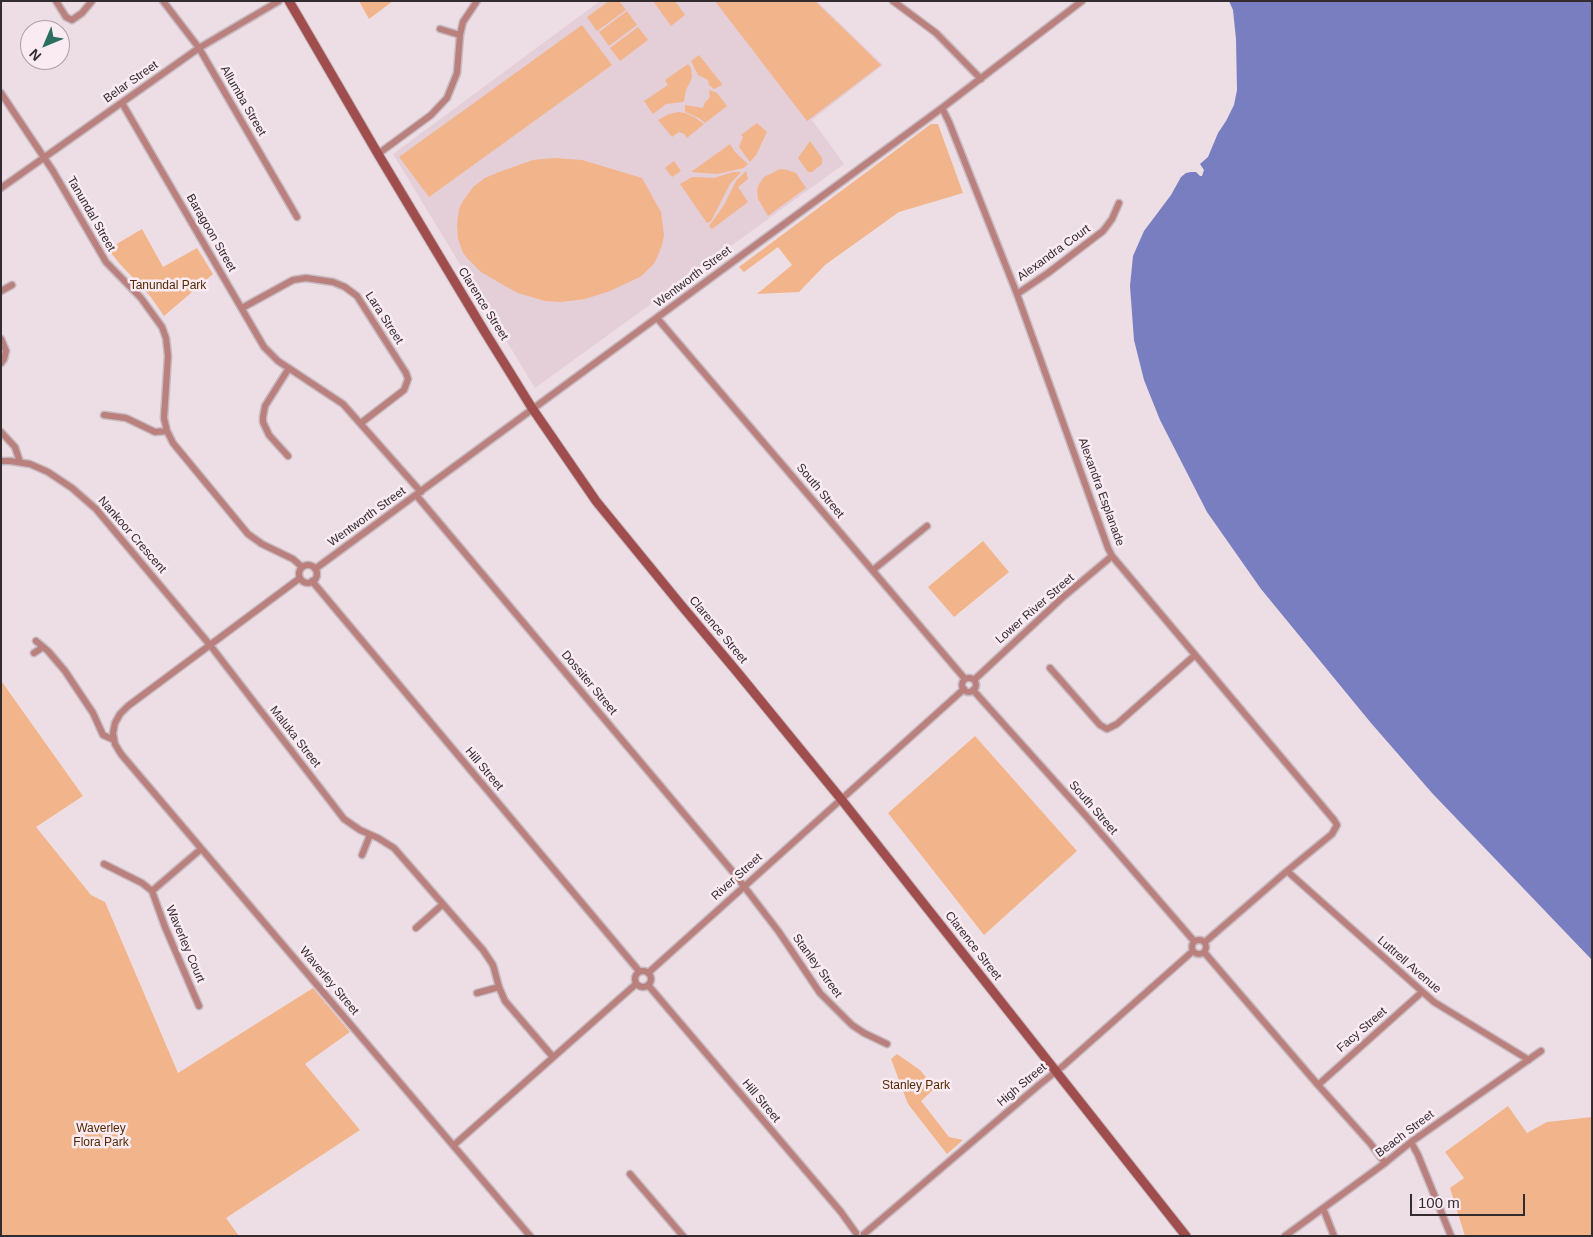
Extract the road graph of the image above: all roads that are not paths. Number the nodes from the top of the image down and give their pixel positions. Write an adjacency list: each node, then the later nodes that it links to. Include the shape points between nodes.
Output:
1 (56, 1): 2 (street, via 72,20)
2 (92, 1)
3 (163, 1): 11 (street, Allumba Street)
4 (279, 1): 11 (street, Belar Street)
5 (289, 1): 16 (main road, Clarence Street)
6 (476, 1): 10 (street, via 463,22)
7 (893, 1): 12 (street, via 936,33)
8 (1082, 1): 12 (street, Wentworth Street)
9 (440, 29): 10 (street)
10 (460, 35): 16 (street, via 457,73 447,98 432,115)
11 (199, 48): 14 (street, Belar Street); 20 (street, Allumba Street)
12 (981, 79): 15 (street, Wentworth Street)
13 (1, 93): 17 (street, Tanundal Street)
14 (122, 103): 17 (street, Belar Street); 24 (street, Baragoon Street)
15 (942, 108): 23 (street, Alexandra Esplanade); 25 (street, Wentworth Street)
16 (378, 154): 29 (main road, Clarence Street)
17 (44, 158): 18 (street, Belar Street); 32 (street, Tanundal Street, via 106,262 141,298 162,327 168,348 164,418)
18 (1, 188)
19 (1119, 203): 23 (street, Alexandra Court, via 1103,231)
20 (297, 217)
21 (12, 285): 22 (street)
22 (1, 291)
23 (1017, 294): 39 (street, Alexandra Esplanade)
24 (242, 308): 28 (street, Baragoon Street, via 264,347); 31 (street, Lara Street, via 282,285 306,278 333,282 357,296 408,379 404,390)
25 (657, 318): 29 (street, Wentworth Street); 42 (street, South Street)
26 (1, 339): 27 (street, via 6,351)
27 (1, 363)
28 (289, 368): 31 (street, Baragoon Street, via 336,399); 34 (street, via 265,406 263,417 269,435)
29 (532, 408): 37 (street, Wentworth Street); 56 (main road, Clarence Street, via 616,526)
30 (104, 415): 32 (street, via 126,418 155,432)
31 (361, 423): 37 (street, Baragoon Street)
32 (167, 431): 40 (street, Tanundal Street, via 178,450 248,534)
33 (1, 432): 36 (street, via 15,447)
34 (288, 456)
35 (1, 461): 36 (street, Nankoor Crescent)
36 (20, 462): 46 (street, Nankoor Crescent, via 58,478 88,501)
37 (418, 494): 41 (street, Wentworth Street); 62 (street, Dossiter Street)
38 (927, 526): 42 (street)
39 (1112, 556): 49 (street, Alexandra Esplanade); 52 (street, Lower River Street)
40 (302, 567): 41 (street, via 309,565); 43 (street)
41 (315, 569): 44 (street)
42 (873, 570): 51 (street, South Street)
43 (300, 578): 44 (street); 46 (street)
44 (312, 581): 70 (street, Hill Street)
45 (36, 641): 47 (street, Waverley Street)
46 (210, 645): 55 (street, via 123,710 115,723); 57 (street, Maluka Street, via 344,819)
47 (43, 647): 48 (street); 55 (street, Waverley Street, via 87,703 103,735)
48 (34, 654)
49 (1195, 655): 50 (street, via 1108,729 1100,725); 61 (street, Alexandra Esplanade, via 1337,825 1332,834)
50 (1050, 668)
51 (965, 679): 52 (street); 53 (street)
52 (974, 680): 54 (street)
53 (964, 689): 54 (street); 56 (street)
54 (973, 690): 66 (street, South Street)
55 (114, 740): 58 (street, Waverley Street, via 121,754)
56 (841, 799): 62 (street, River Street); 82 (main road, Clarence Street)
57 (370, 835): 59 (street); 64 (street, Maluka Street, via 394,848)
58 (201, 849): 63 (street); 85 (street, Waverley Street)
59 (362, 855)
60 (104, 864): 63 (street)
61 (1287, 871): 67 (street); 75 (street, Luttrell Avenue)
62 (744, 886): 71 (street, River Street); 78 (street, Stanley Street, via 828,1002 852,1025)
63 (152, 891): 77 (street, Waverley Court)
64 (443, 904): 65 (street); 74 (street, Maluka Street, via 489,958)
65 (416, 928)
66 (1194, 941): 67 (street, via 1201,939); 68 (street)
67 (1205, 942): 69 (street)
68 (1193, 951): 69 (street, via 1198,954); 82 (street, High Street)
69 (1204, 952): 83 (street)
70 (639, 971): 71 (street); 72 (street, via 634,977)
71 (648, 973): 73 (street, via 651,980)
72 (636, 984): 73 (street, via 640,987); 80 (street)
73 (648, 985): 89 (street, Hill Street, via 841,1212)
74 (499, 987): 76 (street); 80 (street, Maluka Street, via 508,1006)
75 (1422, 992): 81 (street, Luttrell Avenue); 83 (street, Facy Street)
76 (477, 993)
77 (199, 1006)
78 (887, 1044)
79 (1541, 1052): 81 (street, Beach Street)
80 (553, 1057): 85 (street)
81 (1530, 1060): 84 (street, Beach Street)
82 (1056, 1071): 90 (street, High Street); 93 (main road, Clarence Street)
83 (1318, 1084): 86 (street)
84 (1411, 1142): 86 (street, Beach Street); 96 (street)
85 (454, 1145): 91 (street, Waverley Street)
86 (1385, 1162): 88 (street, Beach Street)
87 (630, 1174): 92 (street)
88 (1323, 1208): 94 (street, Beach Street); 95 (street)
89 (855, 1234): 90 (street, via 861,1232)
90 (864, 1235)
91 (530, 1236)
92 (683, 1236)
93 (1186, 1236)
94 (1285, 1236)
95 (1334, 1236)
96 (1451, 1236)

